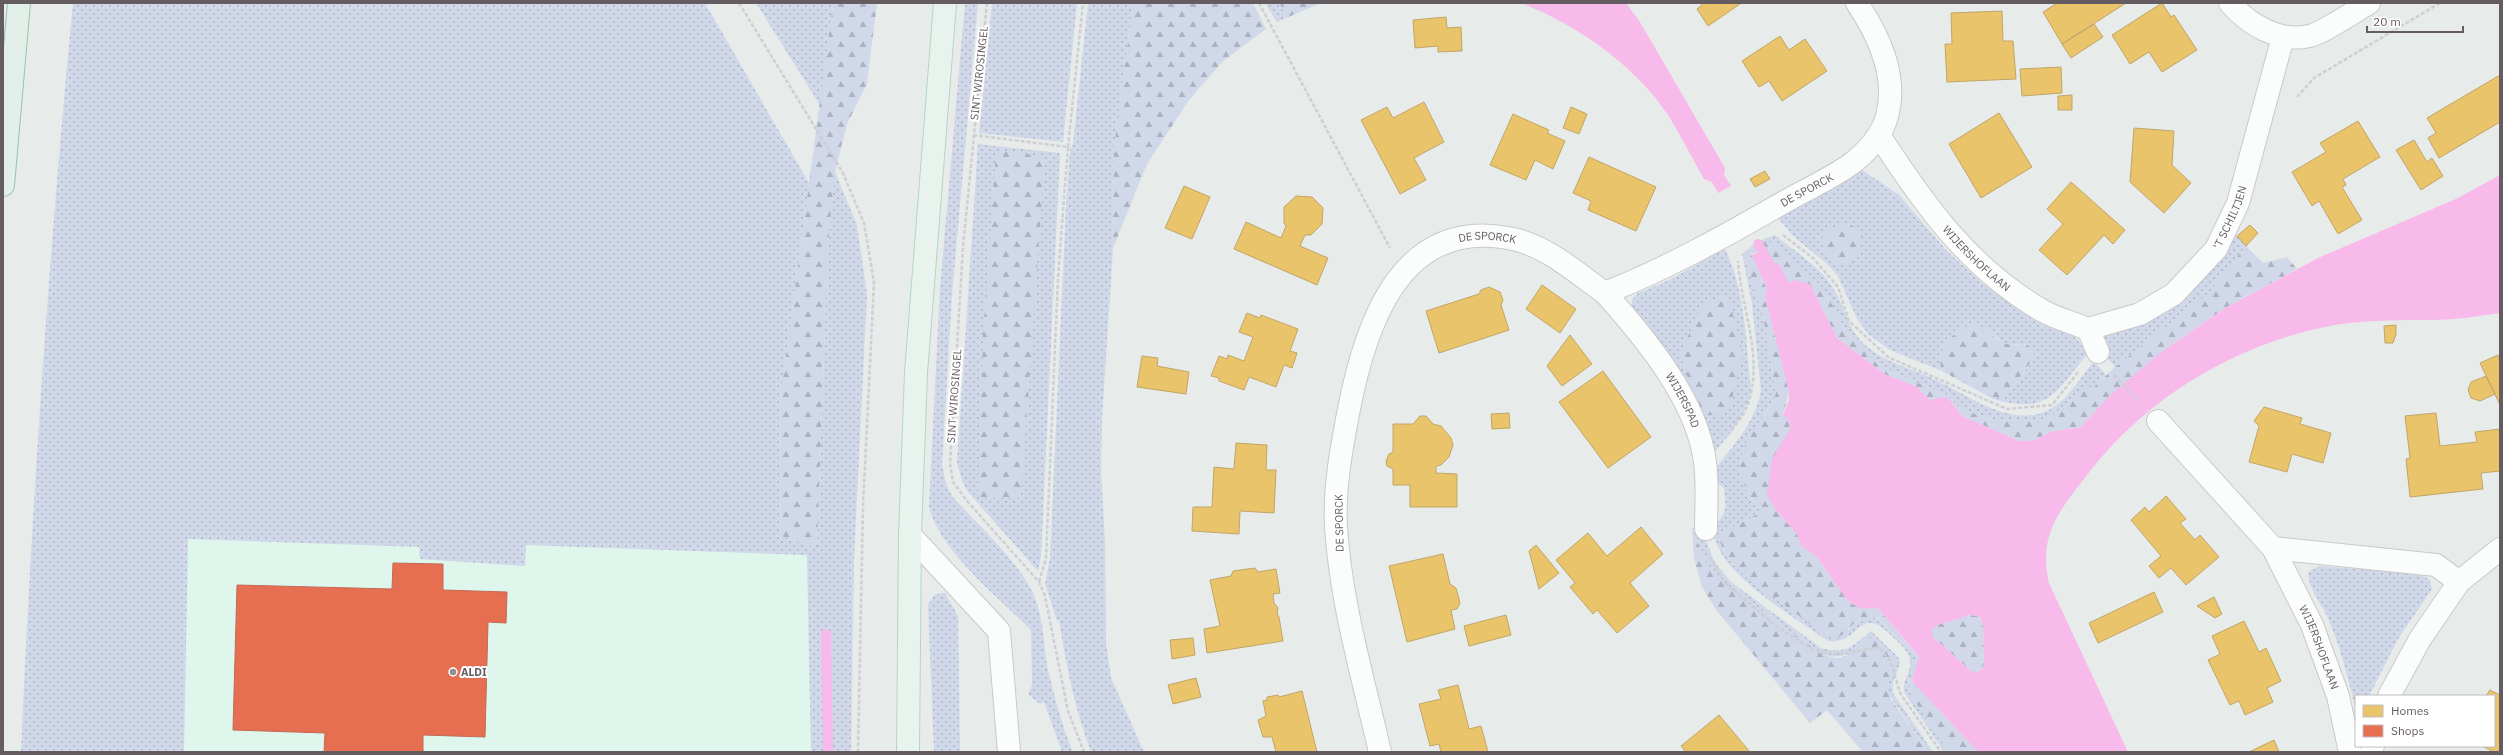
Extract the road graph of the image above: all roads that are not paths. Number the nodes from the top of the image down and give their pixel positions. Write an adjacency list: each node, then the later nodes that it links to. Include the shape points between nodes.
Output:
1 (19, 3): 8 (highway)
2 (945, 3): 14 (main road, via 916,373)
3 (1857, 3): 7 (street, DE SPORCK, via 1873,28 1888,65 1890,97 1887,117)
4 (2230, 3): 6 (street, via 2268,32)
5 (2369, 3): 6 (street, via 2310,36)
6 (2283, 36): 10 (street, 'T SCHILTJEN, via 2238,203 2216,249 2174,294 2140,314)
7 (1879, 135): 9 (street, DE SPORCK, via 1852,164 1733,232 1659,270); 10 (street, WIJERSHOFLAAN, via 1910,183 1947,231 1978,263 2044,311)
8 (3, 185)
9 (1605, 293): 13 (street, WIJERSPAD, via 1640,333 1673,382 1694,423 1705,462); 21 (street, DE SPORCK, via 1538,247 1508,238 1475,236 1445,241 1417,259 1387,293 1367,334 1352,393 1339,458 1336,525 1341,582 1353,645)
10 (2088, 329): 11 (street)
11 (2098, 352)
12 (2158, 421): 15 (street, WIJERSHOFLAAN)
13 (1706, 529)
14 (910, 535): 19 (main road); 20 (street, via 999,631)
15 (2273, 548): 17 (street, via 2436,565); 22 (street, WIJERSHOFLAAN, via 2312,625 2338,696)
16 (2500, 549): 17 (street)
17 (2459, 582): 18 (street, via 2420,639)
18 (2390, 695)
19 (908, 752)
20 (1009, 752)
21 (1380, 752)
22 (2350, 752)

